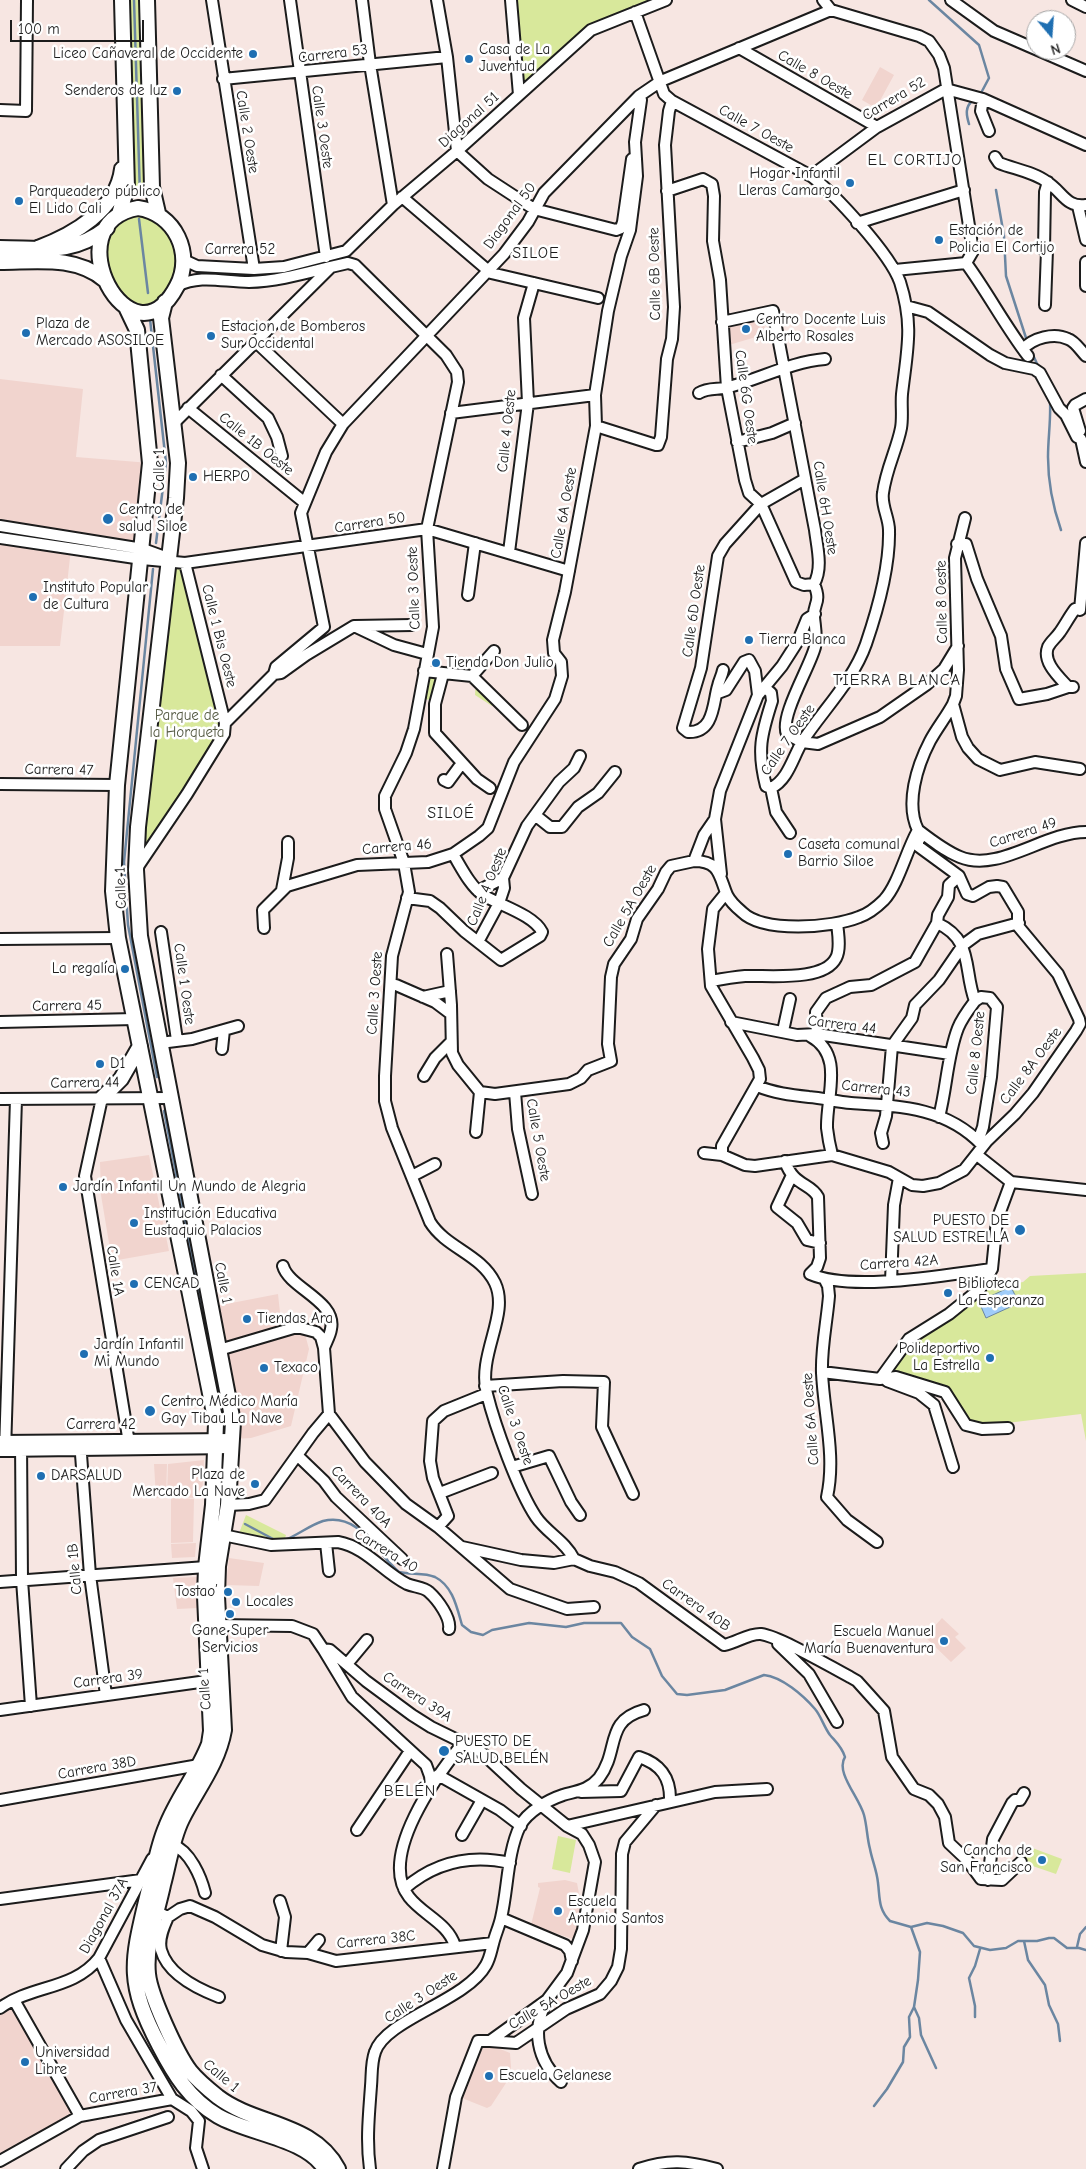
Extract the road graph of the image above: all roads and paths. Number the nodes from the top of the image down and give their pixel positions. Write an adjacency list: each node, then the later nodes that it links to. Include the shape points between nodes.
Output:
1 (27, 0): 28 (street, via 26,111)
2 (122, 0): 32 (main road)
3 (147, 0): 45 (main road, via 152,187)
4 (212, 0): 21 (street, Calle 2 Oeste)
5 (290, 0): 20 (street, Calle 3 Oeste)
6 (362, 0): 18 (street)
7 (437, 0): 17 (street)
8 (511, 0): 24 (street)
9 (666, 0): 15 (street, Diagonal 51)
10 (823, 0): 14 (street)
11 (950, 0): 19 (street, via 994,31)
12 (1072, 0): 13 (street)
13 (1086, 7)
14 (831, 10): 16 (street, Diagonal 50); 23 (street, via 929,41 944,68)
15 (635, 12): 22 (street); 24 (street, Diagonal 51, via 591,30)
16 (739, 48): 22 (street, Diagonal 50); 29 (street, Calle 8 Oeste)
17 (447, 57): 18 (street, Carrera 53); 34 (street)
18 (370, 64): 20 (street, Carrera 53); 41 (street)
19 (1086, 71)
20 (299, 73): 21 (street, Carrera 53); 51 (street, Calle 3 Oeste)
21 (223, 79): 58 (street, Calle 2 Oeste)
22 (661, 81): 25 (street, Diagonal 50); 27 (street, via 664,94)
23 (946, 89): 26 (street, Carrera 52); 29 (street, Carrera 52); 38 (street)
24 (520, 95): 34 (street, Diagonal 51)
25 (639, 96): 31 (street, Calle 6A Oeste); 43 (street, Diagonal 50, via 544,193)
26 (983, 99): 30 (street, via 981,111); 33 (street, Carrera 52)
27 (672, 101): 36 (street, Calle 7 Oeste); 39 (street, Calle 6B Oeste, via 665,145)
28 (0, 110)
29 (877, 127): 36 (street, Carrera 52)
30 (989, 130)
31 (636, 142): 43 (street, Calle 6A Oeste, via 621,228 616,230); 80 (street, Calle 6A Oeste, via 637,176 630,230 608,311)
32 (126, 145): 44 (main road, via 127,188); 50 (main road, via 121,178 98,213 70,235)
33 (1086, 145)
34 (457, 152): 40 (street, Diagonal 51); 43 (street, via 488,179)
35 (995, 157): 37 (street, via 999,162)
36 (811, 176): 46 (street, Calle 7 Oeste, via 828,189)
37 (1048, 182): 42 (street, via 1068,203); 68 (street, via 1045,192)
38 (964, 190): 46 (street); 55 (street, via 973,251)
39 (667, 191): 71 (street, Calle 6G Oeste, via 702,180 712,184 713,241 720,280); 88 (street, Calle 6B Oeste, via 674,308 672,339 666,359 661,437 658,445)
40 (402, 197): 41 (street, Diagonal 51); 59 (street)
41 (393, 204): 51 (street, Diagonal 51, via 346,251)
42 (1082, 206): 48 (street)
43 (534, 208): 59 (street, Diagonal 50, via 528,222 504,254)
44 (119, 214): 45 (main road, via 138,208); 47 (main road)
45 (158, 214): 52 (main road, via 179,238)
46 (857, 223): 60 (street, Calle 7 Oeste)
47 (108, 227): 50 (main road, via 75,247); 61 (main road, via 100,253)
48 (1086, 240)
49 (0, 248): 50 (main road)
50 (38, 248)
51 (326, 257): 58 (street, Carrera 52)
52 (184, 260): 57 (street, Carrera 52, via 197,266); 64 (main road)
53 (0, 262): 61 (main road, via 69,262 89,268)
54 (1086, 262): 65 (street)
55 (966, 264): 60 (street); 74 (street, via 1025,352 1029,343 1048,337 1062,337 1072,341)
56 (332, 266): 62 (street, Carrera 52, via 288,278 249,282); 72 (street, Calle 3 Oeste, via 348,262 355,265); 73 (street)
57 (220, 267): 58 (street, Carrera 52); 62 (street)
58 (254, 269)
59 (487, 270): 63 (street); 72 (street, Diagonal 50)
60 (894, 270): 69 (street, Calle 7 Oeste)
61 (104, 280): 70 (main road)
62 (219, 280): 64 (street, Carrera 52, via 198,278)
63 (534, 284): 66 (street); 82 (street, Calle 4 Oeste, via 524,318)
64 (177, 286): 67 (main road)
65 (1086, 286)
66 (598, 298)
67 (165, 302): 70 (main road, via 147,311); 85 (main road, Calle 1, via 161,318)
68 (1045, 305)
69 (906, 306): 89 (street, via 928,312 1005,363 1040,373 1077,437); 132 (street, Calle 7 Oeste, via 910,343 904,375 901,428 882,496 890,528 884,580 865,646 853,671)
70 (126, 308): 105 (main road, Calle 1, via 137,330 150,450)
71 (722, 322): 76 (street, Calle 6H Oeste, via 773,311); 78 (street, Calle 6G Oeste)
72 (426, 337): 84 (street, Calle 3 Oeste, via 446,355 457,372); 86 (street, Diagonal 50)
73 (255, 341): 77 (street); 86 (street)
74 (1086, 356)
75 (825, 359): 76 (street)
76 (784, 367): 78 (street); 87 (street, Calle 6H Oeste)
77 (221, 375): 83 (street); 91 (street, via 268,418)
78 (727, 388): 79 (street); 90 (street, Calle 6G Oeste)
79 (699, 393)
80 (596, 396): 82 (street); 88 (street, Calle 6A Oeste)
81 (1086, 399): 89 (street, via 1073,408)
82 (528, 403): 84 (street); 104 (street, Calle 4 Oeste)
83 (188, 408): 85 (street); 94 (street, Calle 1B Oeste)
84 (451, 414): 98 (street, Calle 3 Oeste)
85 (174, 422): 106 (main road, Calle 1, via 178,463)
86 (343, 424): 94 (street, Diagonal 50, via 326,452)
87 (795, 424): 90 (street); 93 (street, Calle 6H Oeste)
88 (596, 426): 108 (street, Calle 6A Oeste)
89 (1084, 438): 92 (street)
90 (737, 442): 95 (street, Calle 6G Oeste, via 749,493)
91 (282, 456)
92 (1086, 462)
93 (805, 479): 95 (street); 109 (street, Calle 6H Oeste, via 819,567)
94 (305, 503): 103 (street, Diagonal 50, via 301,513)
95 (761, 504): 109 (street, Calle 6G Oeste, via 796,582); 126 (street, Calle 6D Oeste, via 718,556 702,668 683,728 688,732 707,722 713,715)
96 (965, 518): 102 (street, Calle 8 Oeste)
97 (0, 526): 105 (street, Carrera 50)
98 (427, 529): 100 (street, Carrera 50); 103 (street, Carrera 50); 117 (street, Calle 3 Oeste, via 433,626)
99 (0, 538): 105 (street, Carrera 50)
100 (474, 543): 104 (street, Carrera 50); 110 (street)
101 (1086, 543): 111 (street)
102 (962, 544): 111 (street, via 1001,636 1006,670 1019,699 1071,687 1047,661 1046,655 1051,642); 115 (street, Calle 8 Oeste, via 955,558)
103 (308, 547): 107 (street, Carrera 50); 122 (street, Diagonal 50, via 324,627 276,667)
104 (509, 552): 108 (street, Carrera 50)
105 (142, 554): 106 (street, Carrera 50); 139 (main road, Calle 1)
106 (170, 560): 107 (street, Carrera 50); 151 (main road, Calle 1, via 138,827)
107 (185, 562): 130 (street, Calle 1 Bis Oeste)
108 (569, 571): 148 (street, Calle 6A Oeste, via 553,640 562,676 555,699 514,762 488,828)
109 (814, 584): 112 (street, Calle 6H Oeste, via 818,602)
110 (468, 596)
111 (1077, 609)
112 (815, 614): 125 (street, via 807,619 798,641); 132 (street, Calle 6H Oeste, via 815,647 787,717 786,734)
113 (412, 625): 114 (street)
114 (354, 626): 117 (street, via 394,645); 122 (street)
115 (958, 646): 118 (street); 121 (street, Calle 8 Oeste)
116 (494, 651): 124 (street)
117 (427, 654): 120 (street, Calle 3 Oeste)
118 (944, 669): 121 (street); 132 (street, via 874,720 818,744)
119 (723, 670): 126 (street)
120 (424, 671): 123 (street); 127 (street, Calle 3 Oeste)
121 (958, 673): 129 (street, Calle 8 Oeste)
122 (274, 674): 130 (street)
123 (443, 674): 124 (street); 128 (street)
124 (472, 676): 131 (street)
125 (762, 691): 126 (street, via 749,660 744,662 726,690); 141 (street, via 771,693 772,702 761,743 760,762 766,786); 143 (street, via 720,791)
126 (718, 693)
127 (420, 698): 128 (street); 150 (street, Calle 3 Oeste, via 406,752 385,796 386,809)
128 (436, 701): 134 (street, via 435,733)
129 (953, 704): 135 (street, via 968,748 990,766 1000,770 1035,762); 144 (street, via 929,743 917,780 911,808)
130 (225, 723): 151 (street, via 224,734)
131 (522, 725)
132 (802, 742): 141 (street, Calle 7 Oeste, via 783,777)
133 (580, 756): 142 (street, Calle 4 Oeste)
134 (462, 763): 137 (street, via 448,782); 140 (street)
135 (1080, 769)
136 (615, 772): 142 (street, via 562,827 550,827)
137 (444, 780)
138 (0, 784): 139 (street, Carrera 47)
139 (117, 785): 165 (main road, Calle 1, via 113,891)
140 (490, 788)
141 (771, 788): 146 (street, via 776,812)
142 (535, 816): 154 (street, Calle 4 Oeste)
143 (715, 819): 149 (street, via 704,835); 152 (street)
144 (920, 832): 145 (street, Carrera 49, via 961,857 990,860 1047,839); 153 (street, Calle 8A Oeste, via 918,846); 161 (street, via 886,898 864,915)
145 (1086, 832)
146 (790, 833)
147 (288, 842): 155 (street)
148 (452, 854): 150 (street, Carrera 46, via 428,862); 156 (street, Carrera 46)
149 (694, 861): 152 (street, via 712,865); 195 (street, Calle 5A Oeste, via 671,866 666,872 614,964 608,1044 611,1061 588,1070 569,1084)
150 (404, 863): 155 (street, Carrera 46, via 357,865); 158 (street, Calle 3 Oeste, via 409,892)
151 (136, 870): 187 (main road, Calle 1, via 140,936)
152 (721, 874): 157 (street)
153 (959, 876): 160 (street, via 951,882); 162 (street, Calle 8A Oeste, via 967,894 973,896 989,888 1003,887 1018,912)
154 (503, 878): 156 (street); 159 (street, Calle 4 Oeste, via 504,888)
155 (282, 890): 163 (street, Carrera 46, via 263,910)
156 (478, 891): 159 (street, Carrera 46)
157 (726, 893): 161 (street, via 746,916 756,921 807,926); 170 (street, via 713,909 708,949)
158 (407, 898): 167 (street, via 430,901); 171 (street, Calle 3 Oeste, via 394,944)
159 (499, 903): 167 (street, Calle 4 Oeste); 167 (street, Carrera 46, via 527,918 542,932 502,960)
160 (937, 919): 168 (street); 184 (street, via 915,962 878,983 850,987 826,998 816,1012)
161 (837, 923): 170 (street, via 838,954 821,971)
162 (1019, 923): 168 (street, via 978,934); 180 (street, Calle 8A Oeste, via 1063,982)
163 (264, 928)
164 (162, 932): 185 (street, Calle 1 Oeste)
165 (118, 938): 166 (street); 177 (main road, Calle 1)
166 (0, 939)
167 (478, 942)
168 (961, 948): 175 (street, Calle 8 Oeste); 189 (street, via 939,980 915,1005 912,1018)
169 (447, 954): 172 (street)
170 (711, 981): 179 (street, via 716,997)
171 (392, 985): 173 (street); 213 (street, Calle 3 Oeste, via 385,1102)
172 (450, 991): 173 (street); 176 (street)
173 (424, 997): 176 (street)
174 (790, 999): 183 (street)
175 (975, 1001): 191 (street, via 958,1028); 206 (street, Calle 8 Oeste, via 981,997 990,998 997,1007 991,1077)
176 (450, 1014): 186 (street)
177 (135, 1020): 178 (street, Carrera 45); 188 (main road, Calle 1)
178 (0, 1022)
179 (731, 1022): 183 (street, Carrera 44); 193 (street, via 759,1070)
180 (1083, 1022): 206 (street, Calle 8A Oeste, via 1033,1093)
181 (238, 1026): 182 (street)
182 (224, 1030): 185 (street); 190 (street)
183 (783, 1032): 184 (street, Carrera 44)
184 (813, 1035): 189 (street, Carrera 44); 201 (street, via 828,1055)
185 (176, 1040): 187 (street)
186 (451, 1042): 192 (street, via 435,1058); 194 (street, via 453,1059)
187 (160, 1043): 198 (main road, Calle 1)
188 (140, 1046): 196 (main road, via 121,1079); 197 (main road, Calle 1)
189 (892, 1046): 191 (street, Carrera 44); 202 (street, via 892,1072)
190 (222, 1049)
191 (950, 1054): 203 (street, via 946,1091)
192 (424, 1076)
193 (757, 1086): 201 (street, Carrera 43, via 772,1093); 208 (street, via 722,1146)
194 (480, 1092): 195 (street); 204 (street)
195 (515, 1092): 217 (street, Calle 5 Oeste, via 518,1129)
196 (102, 1098): 197 (street, Carrera 44); 200 (street, Carrera 44); 233 (street, Calle 1A, via 85,1176)
197 (150, 1098): 198 (street, Carrera 44); 230 (main road, Calle 1, via 216,1423)
198 (171, 1098): 224 (main road, Calle 1)
199 (0, 1099): 200 (street, Carrera 44)
200 (16, 1099): 234 (street)
201 (831, 1099): 202 (street, Carrera 43); 209 (street, via 827,1128)
202 (886, 1105): 203 (street, Carrera 43, via 917,1108); 205 (street, via 881,1133)
203 (938, 1117): 206 (street, Carrera 43, via 973,1136)
204 (476, 1132)
205 (883, 1143)
206 (979, 1147): 214 (street, Calle 8A Oeste, via 964,1170 939,1183 912,1185); 215 (street, Carrera 43)
207 (704, 1153): 208 (street)
208 (722, 1155): 210 (street, via 745,1165)
209 (836, 1156): 210 (street); 214 (street, Calle 8A Oeste)
210 (785, 1161): 212 (street)
211 (435, 1164): 213 (street)
212 (792, 1175): 218 (street, via 818,1197); 218 (street, via 778,1207 797,1224 807,1240)
213 (412, 1176): 227 (street, Calle 3 Oeste, via 434,1228 473,1256 490,1273 496,1286 499,1316 486,1355)
214 (899, 1178): 222 (street, via 894,1205)
215 (1011, 1182): 216 (street); 220 (street, via 996,1220)
216 (1086, 1190)
217 (532, 1194)
218 (820, 1243): 221 (street, Carrera 42A, via 817,1267 810,1274)
219 (283, 1266): 223 (street, via 288,1277 315,1296 329,1316 332,1328)
220 (992, 1269): 222 (street, Carrera 42A); 226 (street, via 980,1289 950,1314 909,1339)
221 (824, 1280): 222 (street, Carrera 42A); 225 (street, Calle 6A Oeste, via 829,1296)
222 (891, 1281)
223 (324, 1348): 224 (street, via 316,1332 297,1327); 228 (street)
224 (219, 1350): 231 (main road, Calle 1, via 233,1422)
225 (822, 1372): 226 (street); 246 (street, Calle 6A Oeste, via 830,1451 827,1497 847,1520)
226 (880, 1379): 229 (street, via 896,1377 945,1392 966,1425 982,1429); 238 (street, via 919,1393 934,1405)
227 (486, 1390): 237 (street, Calle 3 Oeste); 240 (street, via 444,1410 433,1421 430,1461); 241 (street, via 563,1381 604,1382 602,1427)
228 (328, 1414): 236 (street); 244 (street, Carrera 40B, via 372,1470 406,1504)
229 (1008, 1428)
230 (216, 1444): 231 (street, Carrera 42); 233 (street, Carrera 42); 251 (main road, Calle 1)
231 (232, 1444): 242 (main road, Calle 1)
232 (80, 1445): 233 (street, Carrera 42); 235 (street, Carrera 42); 253 (street, Calle 1B)
233 (130, 1445)
234 (2, 1446): 235 (street, Carrera 42)
235 (21, 1446): 254 (street)
236 (298, 1456): 242 (street, via 265,1500); 249 (street, Carrera 40A)
237 (512, 1467): 243 (street, via 549,1456); 250 (street, Calle 3 Oeste, via 536,1517)
238 (953, 1467)
239 (492, 1473): 240 (street)
240 (440, 1493): 244 (street, via 448,1516)
241 (633, 1494)
242 (228, 1505): 245 (main road, Calle 1)
243 (580, 1515)
244 (438, 1526): 248 (street, Carrera 40B)
245 (223, 1535): 247 (street, Carrera 40, via 271,1545); 257 (main road, Calle 1, via 218,1566)
246 (873, 1540)
247 (326, 1543): 252 (street); 258 (street, Carrera 40, via 349,1544 407,1584 429,1592 449,1621)
248 (462, 1547): 250 (street, Carrera 40B, via 521,1560 554,1563); 256 (street, Carrera 40B, via 510,1589 567,1609)
249 (402, 1559)
250 (574, 1559): 259 (street, Carrera 40B, via 639,1583 724,1645 760,1634)
251 (206, 1567): 253 (street); 263 (main road, Calle 1)
252 (329, 1571)
253 (90, 1575): 254 (street); 264 (street, Calle 1B)
254 (22, 1580): 255 (street); 265 (street)
255 (0, 1582)
256 (594, 1607)
257 (217, 1625): 261 (street, Carrera 39A, via 292,1626 313,1634); 263 (main road, Calle 1)
258 (449, 1629)
259 (774, 1639): 268 (street, via 808,1674); 290 (street, Carrera 40B, via 857,1681 884,1711 892,1757 903,1776 914,1789 938,1804 945,1817 949,1843 968,1860 978,1877)
260 (367, 1640): 262 (street)
261 (323, 1649): 262 (street, Carrera 39A, via 330,1650); 270 (street, via 352,1697)
262 (346, 1664): 269 (street, Carrera 39A, via 412,1715)
263 (214, 1680): 264 (street, Carrera 39); 271 (main road, Calle 1, via 209,1744); 286 (main road, Calle 1, via 224,1730 221,1747)
264 (106, 1695): 265 (street, Carrera 39)
265 (31, 1706): 266 (street, Carrera 39)
266 (0, 1710)
267 (644, 1710): 275 (street, via 630,1714 621,1722 604,1768 595,1782)
268 (837, 1722)
269 (462, 1742): 272 (street); 280 (street, Carrera 39A, via 480,1751)
270 (410, 1751): 273 (street, via 426,1765); 284 (street)
271 (199, 1765): 277 (street, Carrera 38D); 286 (main road, Calle 1, via 171,1816)
272 (438, 1775): 273 (street); 278 (street)
273 (430, 1786): 291 (street, via 417,1809 400,1861)
274 (767, 1789): 279 (street, via 715,1792)
275 (581, 1792): 279 (street, via 621,1791 639,1757 650,1761 664,1773); 280 (street, via 562,1795)
276 (1024, 1793): 290 (street, via 1020,1800 1012,1803 993,1839)
277 (0, 1800)
278 (482, 1800): 282 (street); 285 (street)
279 (670, 1802): 281 (street)
280 (542, 1806): 282 (street); 283 (street, Carrera 39A)
281 (656, 1806): 283 (street); 308 (street, Calle 5A Oeste, via 625,1842 622,1854 621,1949 618,1967 611,1981 600,1994 566,2009)
282 (520, 1826): 288 (street, Calle 3 Oeste)
283 (567, 1826): 303 (street, Carrera 39A, via 582,1834 594,1862 583,1930)
284 (357, 1830)
285 (462, 1835)
286 (167, 1844): 289 (street, Diagonal 37A); 292 (street, via 179,1848 190,1860); 295 (main road, Calle 1); 317 (main road, Calle 1, via 134,1951 136,1990 148,2024 184,2088 202,2105 230,2122 297,2146)
287 (1021, 1862): 290 (street, via 1005,1878)
288 (510, 1863): 291 (street, via 460,1860 424,1874); 296 (street, Calle 3 Oeste)
289 (141, 1880): 293 (street); 302 (street, Diagonal 37A)
290 (988, 1880)
291 (404, 1889): 299 (street, via 433,1920 446,1928)
292 (205, 1894)
293 (0, 1899)
294 (280, 1901): 300 (street, via 286,1916)
295 (163, 1915): 300 (street, Carrera 38C, via 190,1906 262,1945); 304 (street, via 161,1951 170,1966 196,1988); 318 (main road, Calle 1, via 148,1953 150,1985 189,2070 232,2106 310,2138 333,2158)
296 (501, 1918): 298 (street, Calle 3 Oeste); 303 (street, via 565,1945)
297 (319, 1940): 301 (street)
298 (493, 1943): 299 (street, Carrera 38C); 319 (street, Calle 3 Oeste, via 483,1971 466,1988 431,2007 379,2043 372,2063)
299 (455, 1946): 301 (street, Carrera 38C, via 336,1961)
300 (281, 1951): 301 (street, Carrera 38C)
301 (308, 1952)
302 (99, 1958): 305 (street, Diagonal 37A, via 78,1977); 311 (street, via 126,2020)
303 (572, 1962): 306 (street)
304 (219, 1998)
305 (14, 2000): 307 (street, Diagonal 37A); 312 (street)
306 (547, 2000): 308 (street); 309 (street)
307 (0, 2008)
308 (537, 2030): 309 (street, Calle 5A Oeste, via 516,2043); 310 (street, via 544,2060)
309 (490, 2042): 320 (street, via 478,2040 456,2097)
310 (561, 2082)
311 (172, 2099): 312 (street, Carrera 37); 316 (street, via 191,2110 198,2121 196,2148)
312 (80, 2116): 314 (street, Carrera 37)
313 (168, 2117): 315 (street, via 99,2140)
314 (0, 2161)
315 (66, 2169)
316 (203, 2169)
317 (325, 2169)
318 (338, 2169)
319 (370, 2169)
320 (443, 2169)
321 (639, 2169): 322 (street, via 662,2162 681,2161)
322 (717, 2169)

